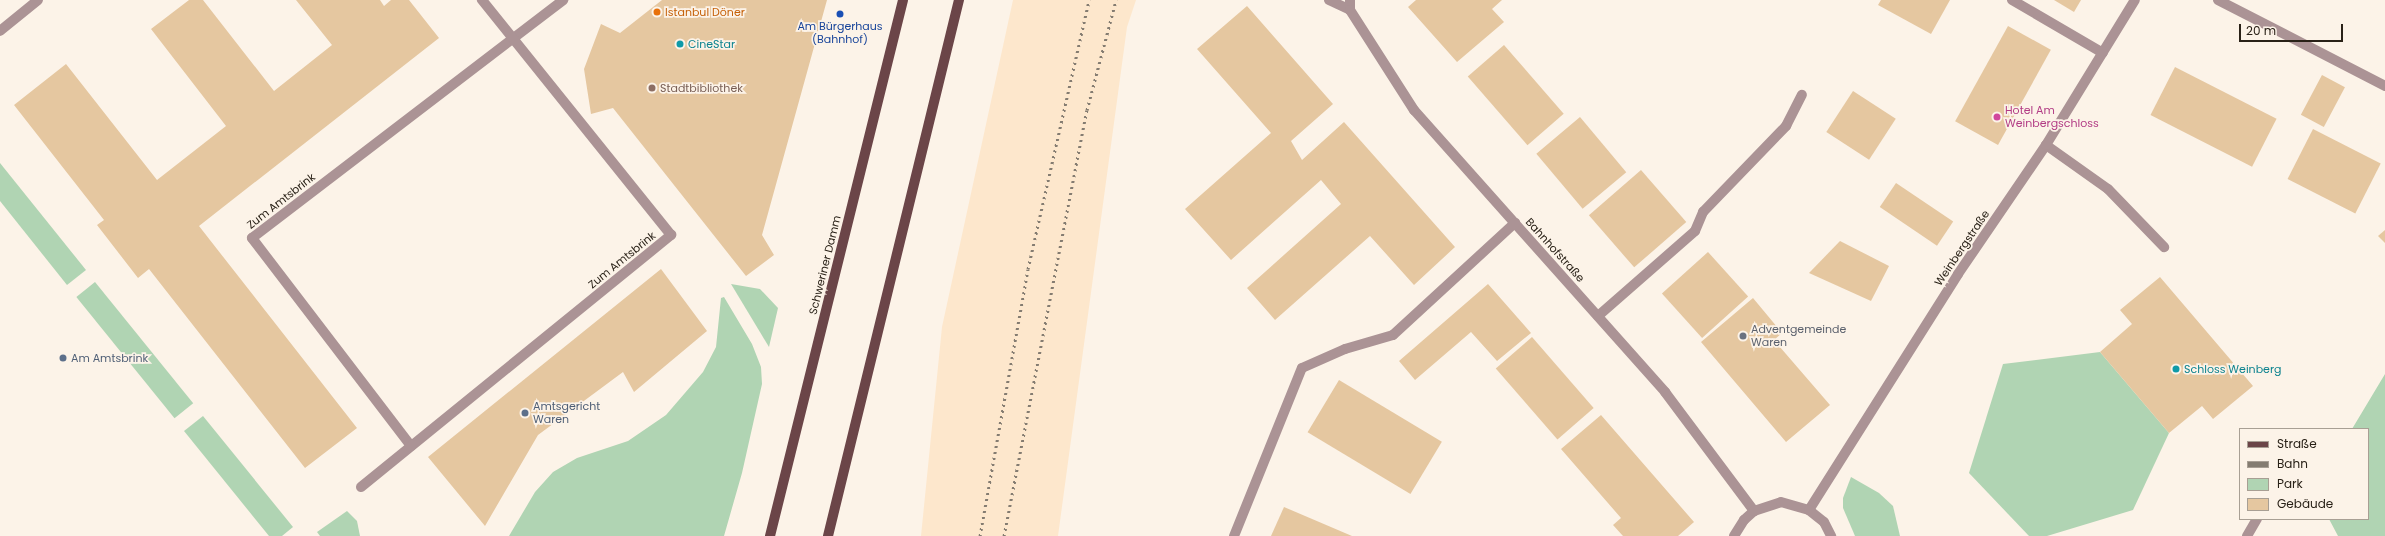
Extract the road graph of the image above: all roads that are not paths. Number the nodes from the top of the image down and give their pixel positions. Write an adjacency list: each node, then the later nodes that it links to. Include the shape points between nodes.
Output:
1 (38, 0): 11 (street)
2 (482, 0): 12 (street, Zum Amtsbrink)
3 (563, 0): 12 (street, Zum Amtsbrink)
4 (903, 0): 25 (main road, Schweriner Damm)
5 (960, 0): 26 (main road)
6 (1329, 0): 10 (street)
7 (2012, 0): 13 (street)
8 (2135, 0): 13 (street, Weinbergstraße)
9 (2218, 0): 14 (street)
10 (1350, 5): 17 (street, Bahnhofstraße, via 1414,110)
11 (2, 26)
12 (513, 38): 20 (street, Zum Amtsbrink, via 671,236); 20 (street, Zum Amtsbrink, via 252,238)
13 (2103, 54): 16 (street, Weinbergstraße)
14 (2385, 86)
15 (1802, 95): 19 (street, via 1786,126 1703,212 1695,231)
16 (2046, 145): 18 (street, via 2108,189); 22 (street, Weinbergstraße, via 1958,274)
17 (1515, 223): 19 (street, Bahnhofstraße); 27 (street, via 1393,335 1345,349 1302,368)
18 (2164, 247)
19 (1598, 316): 23 (street, Bahnhofstraße, via 1665,392)
20 (411, 446): 21 (street, Zum Amtsbrink)
21 (361, 487)
22 (1809, 510): 23 (street, via 1781,502); 29 (street, via 1824,522)
23 (1754, 511): 28 (street, via 1744,520)
24 (2256, 520): 30 (street)
25 (770, 536)
26 (828, 536)
27 (1234, 536)
28 (1734, 536)
29 (1831, 536)
30 (2247, 536)

